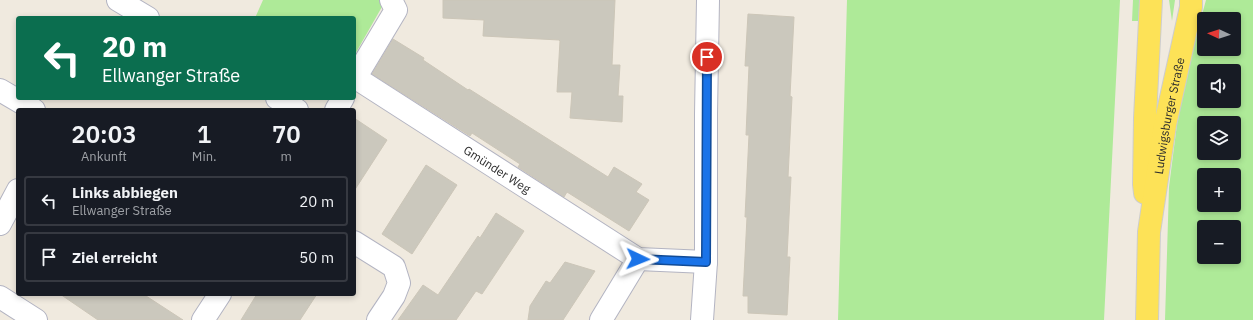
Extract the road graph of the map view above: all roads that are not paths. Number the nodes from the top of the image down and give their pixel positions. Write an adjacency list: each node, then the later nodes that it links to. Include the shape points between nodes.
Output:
1 (118, 0): 6 (street)
2 (391, 0): 7 (street, via 396,10)
3 (708, 0): 20 (street)
4 (1151, 0): 17 (main road, Ludwigsburger Straße, via 1144,118 1144,184)
5 (1191, 0): 17 (main road, Ludwigsburger Straße, via 1165,125)
6 (145, 16)
7 (356, 77)
8 (356, 80): 19 (street, Gmünder Weg)
9 (0, 90): 10 (street)
10 (16, 99)
11 (17, 100): 13 (street)
12 (281, 100): 14 (street)
13 (31, 108)
14 (294, 108)
15 (16, 194): 16 (street)
16 (0, 224)
17 (1149, 232): 28 (main road, Ludwigsburger Straße)
18 (356, 243): 25 (street, via 394,267 399,283 394,296)
19 (638, 259): 20 (street); 26 (street)
20 (706, 262): 27 (street)
21 (219, 296): 24 (street)
22 (0, 297): 23 (street)
23 (36, 320)
24 (203, 320)
25 (378, 320)
26 (601, 320)
27 (702, 320)
28 (1147, 320)

